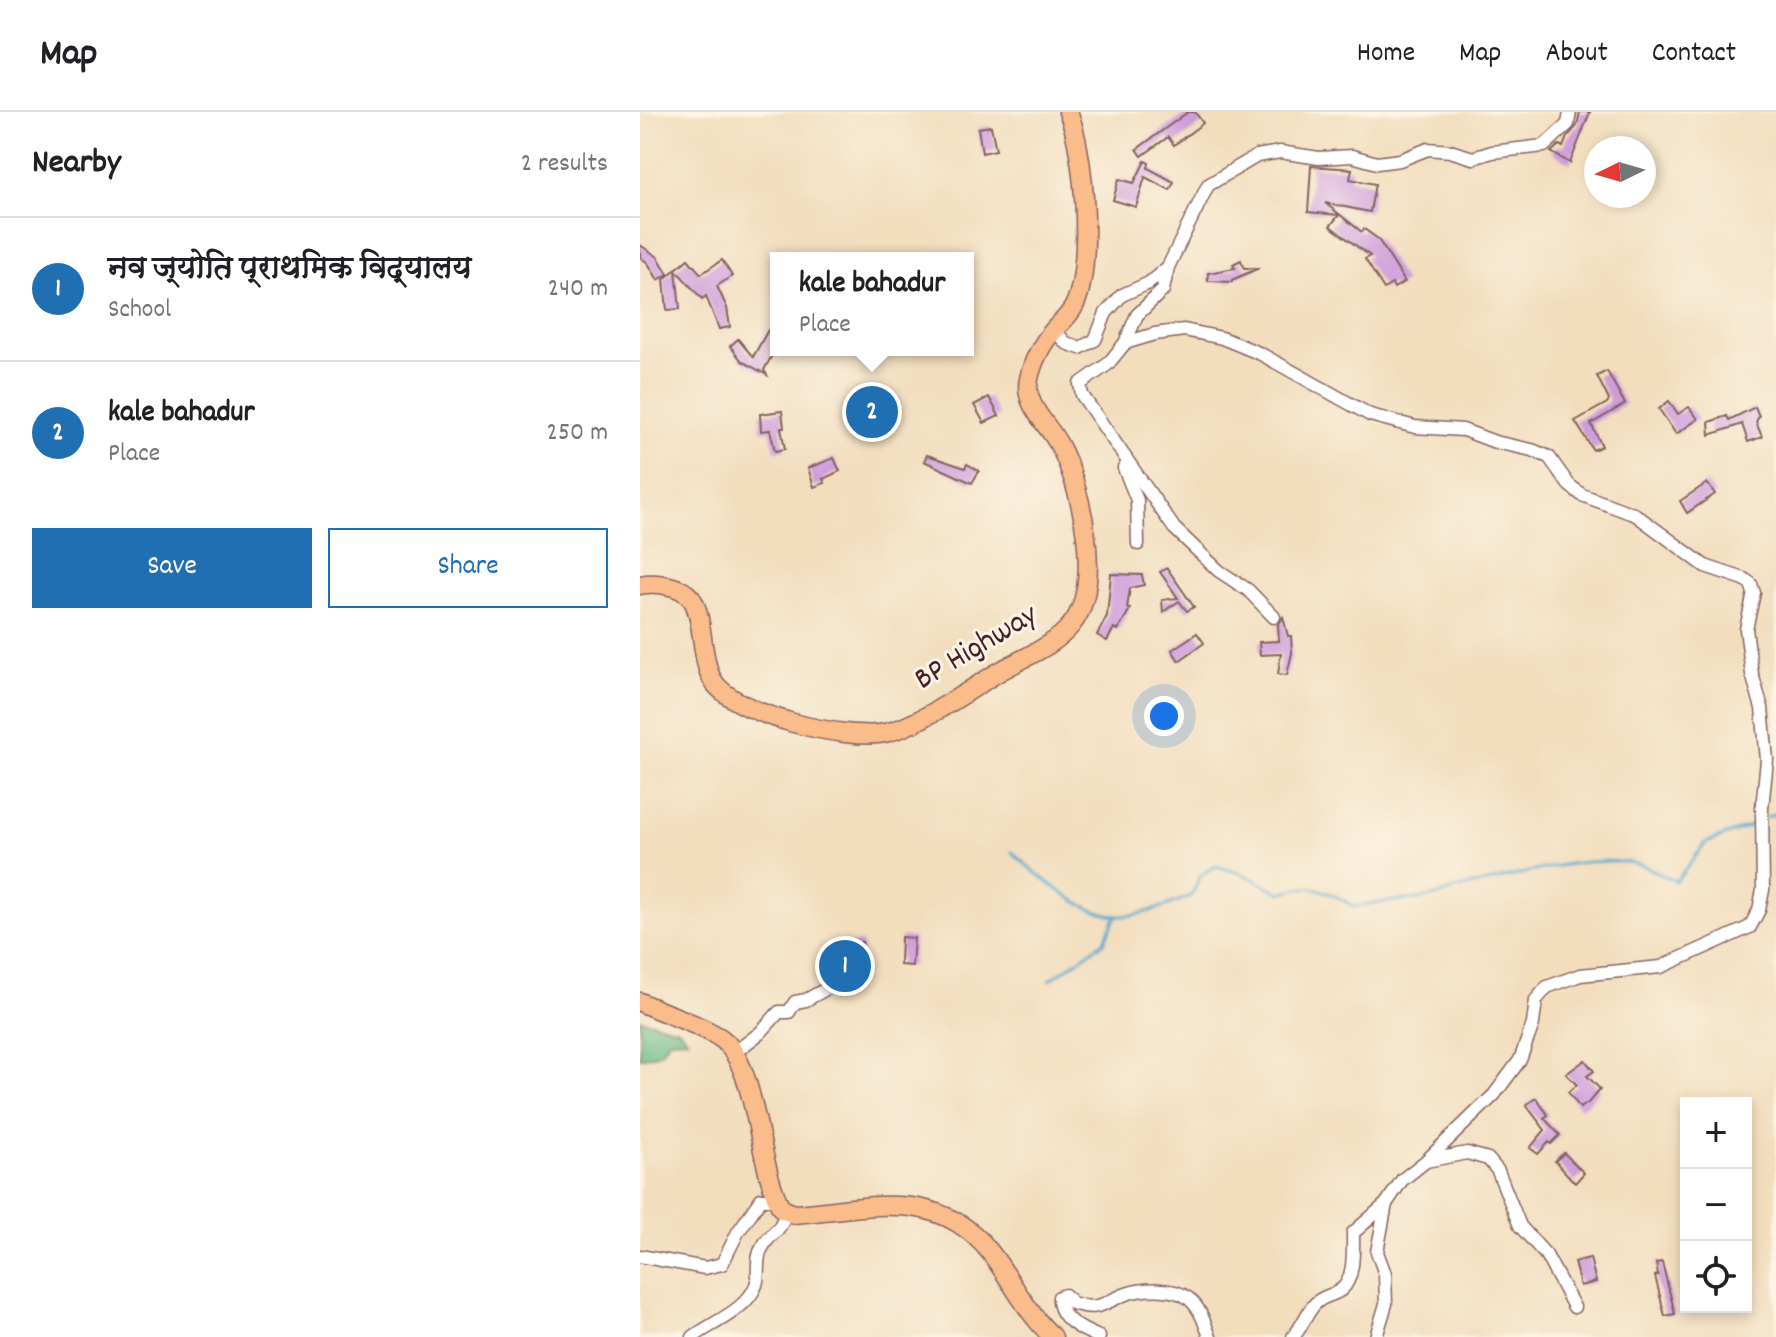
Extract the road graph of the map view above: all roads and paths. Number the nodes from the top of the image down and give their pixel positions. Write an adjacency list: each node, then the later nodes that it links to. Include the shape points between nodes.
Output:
1 (1068, 112): 4 (highway, BP Highway, via 1081,171 1086,256 1073,308)
2 (1570, 112): 3 (street, via 1568,124 1544,146 1473,158 1428,149 1377,163 1352,156 1257,156 1208,185)
3 (1168, 267): 4 (street, via 1122,295 1106,313 1095,340 1080,348); 5 (street, via 1163,290 1137,315)
4 (1054, 330): 8 (highway, BP Highway, via 1032,370 1028,393 1073,481 1087,547 1086,583 1071,625 1042,647 889,732 823,728 748,709 726,697 703,657 690,597 670,586)
5 (1125, 343): 6 (street, via 1108,364 1080,384); 13 (street, via 1184,330 1222,338 1370,415 1415,427 1463,430 1532,450 1549,457 1582,495 1636,515 1705,566 1751,584 1746,629 1767,760 1763,890 1750,927 1661,967 1580,975 1547,987 1536,1000 1520,1060 1494,1095)
6 (1098, 415): 7 (street, via 1137,500); 9 (street, via 1174,528)
7 (1138, 544)
8 (640, 585)
9 (1274, 617)
10 (833, 985): 12 (street, via 795,1002 789,1012 779,1012)
11 (640, 1002): 12 (highway, via 721,1038)
12 (735, 1052): 15 (highway)
13 (1426, 1161): 14 (street, via 1402,1180); 17 (street, via 1467,1153 1488,1159 1520,1226 1546,1255)
14 (1386, 1204): 22 (street, via 1353,1233 1349,1278 1342,1290 1314,1305); 23 (street, via 1377,1252 1385,1274 1386,1304)
15 (781, 1205): 16 (street, via 761,1199 722,1264 705,1268); 18 (street, via 781,1228 760,1250 756,1285 748,1299); 19 (highway, via 794,1214 891,1206 938,1211 964,1226 988,1250)
16 (640, 1256)
17 (1574, 1307)
18 (693, 1337)
19 (1053, 1337)
20 (1099, 1337): 21 (street, via 1066,1317 1059,1297 1100,1308 1130,1293 1168,1291 1188,1297)
21 (1210, 1337)
22 (1293, 1337)
23 (1376, 1337)

